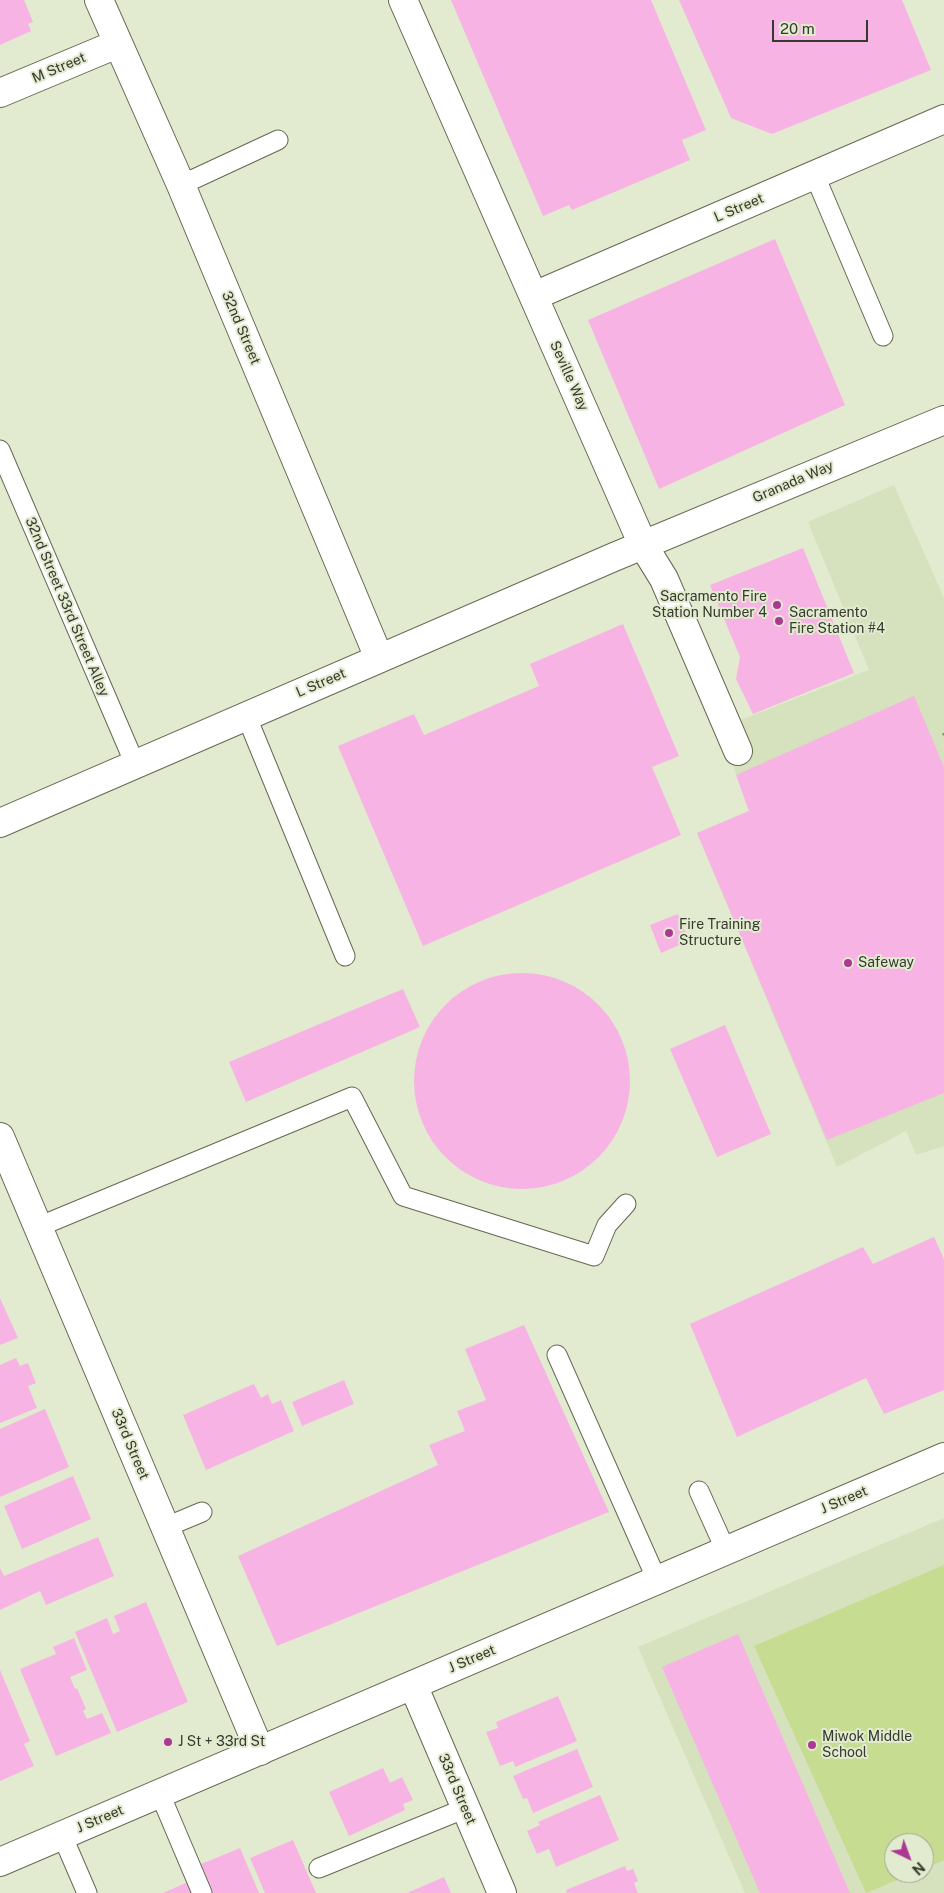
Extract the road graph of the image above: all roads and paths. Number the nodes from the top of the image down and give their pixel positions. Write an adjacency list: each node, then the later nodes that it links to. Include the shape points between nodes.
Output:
1 (98, 0): 3 (street, 32nd Street)
2 (403, 0): 9 (street, Seville Way)
3 (117, 44): 4 (street, M Street); 8 (street, 32nd Street)
4 (0, 93)
5 (944, 119): 7 (street, L Street)
6 (278, 140): 8 (lane)
7 (815, 176): 9 (street, L Street); 10 (lane)
8 (181, 185): 14 (street, 32nd Street)
9 (534, 296): 13 (street, Seville Way)
10 (883, 336)
11 (944, 420): 13 (street, Granada Way)
12 (0, 450): 17 (lane, 32nd Street 33rd Street Alley)
13 (643, 545): 14 (street, L Street); 16 (street, Seville Way, via 664,579)
14 (379, 658): 15 (street, L Street)
15 (246, 715): 17 (street, L Street); 19 (lane)
16 (738, 751)
17 (135, 764): 18 (street, L Street)
18 (0, 823)
19 (345, 956)
20 (0, 1137): 22 (street, 33rd Street)
21 (626, 1204): 22 (lane, via 607,1224 594,1256 403,1196 352,1097)
22 (38, 1227): 27 (street, 33rd Street)
23 (557, 1355): 29 (lane)
24 (944, 1457): 28 (street, J Street)
25 (699, 1491): 28 (lane)
26 (202, 1512): 27 (lane)
27 (166, 1527): 31 (street, 33rd Street)
28 (726, 1551): 29 (street, J Street)
29 (658, 1580): 30 (street, J Street)
30 (413, 1685): 31 (street, J Street); 33 (street, 33rd Street)
31 (260, 1751): 32 (street, J Street)
32 (160, 1794): 34 (street, J Street); 38 (lane)
33 (466, 1808): 36 (lane); 39 (street, 33rd Street)
34 (62, 1835): 35 (street, J Street); 37 (lane)
35 (0, 1862)
36 (319, 1868)
37 (87, 1893)
38 (202, 1893)
39 (502, 1893)

